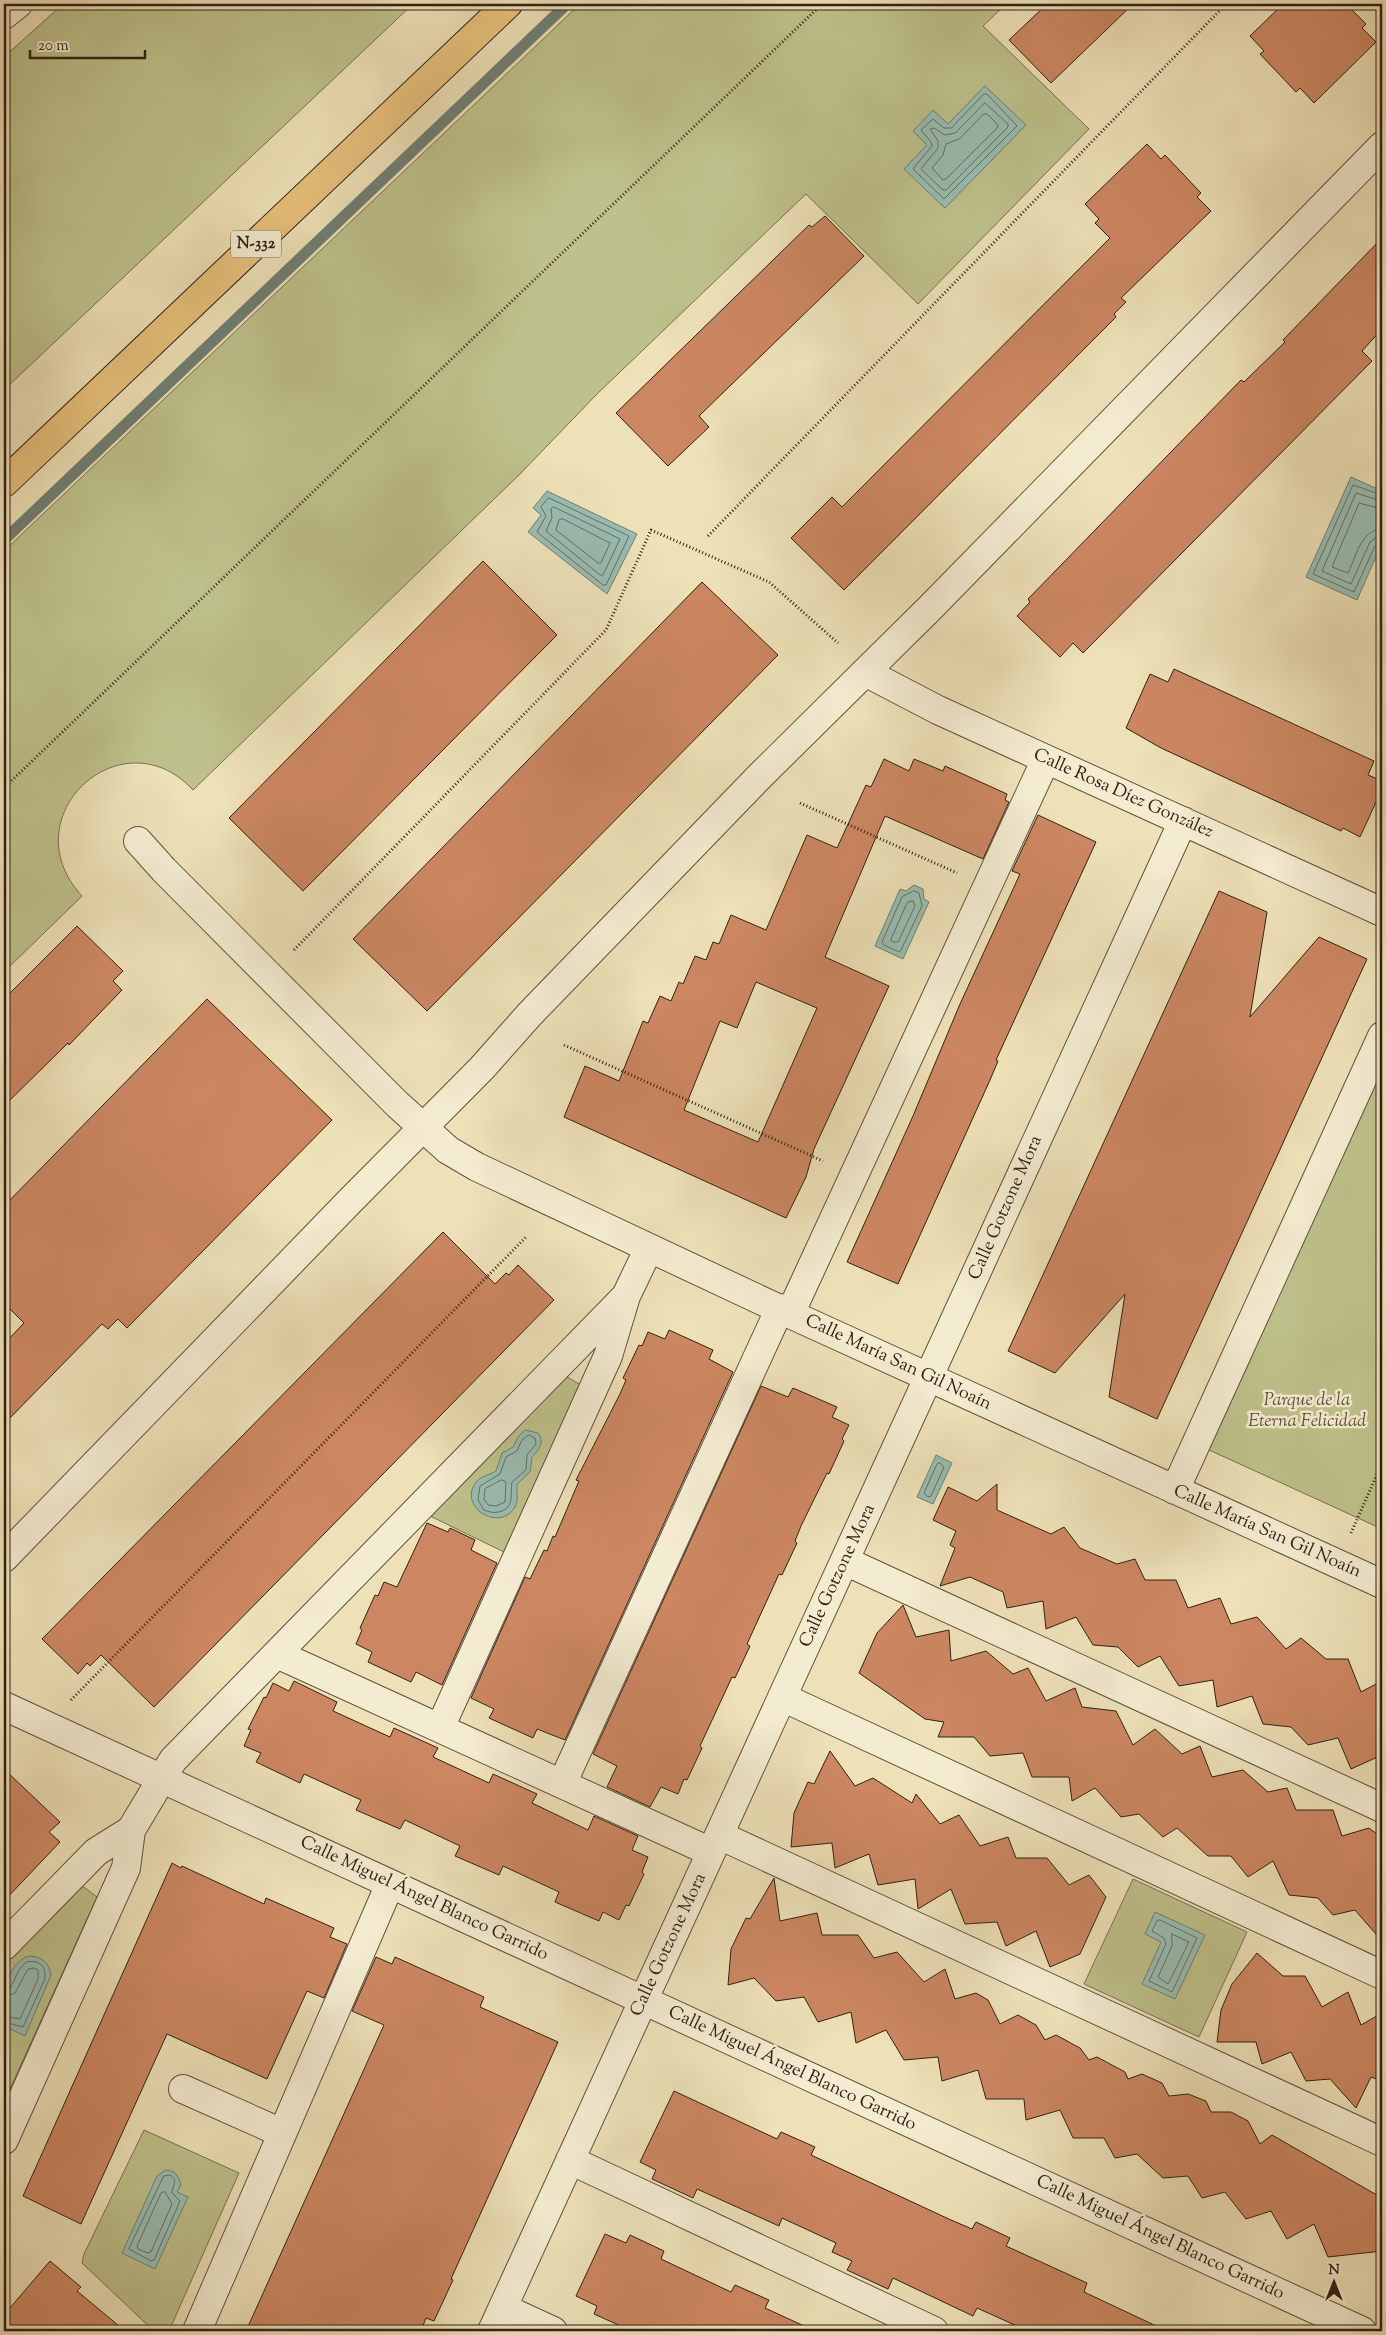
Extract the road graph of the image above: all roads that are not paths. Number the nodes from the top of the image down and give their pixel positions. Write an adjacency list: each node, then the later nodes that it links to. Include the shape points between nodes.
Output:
1 (18, 4): 3 (street)
2 (508, 4): 5 (highway, N-332)
3 (4, 15)
4 (1382, 146): 6 (street)
5 (4, 483)
6 (866, 672): 7 (street, Calle Rosa Díez González, via 938,710); 12 (street, via 759,777)
7 (1046, 759): 8 (street, Calle Rosa Díez González); 15 (street, via 854,1175)
8 (1183, 821): 10 (street, Calle Rosa Díez González); 16 (street, Calle Gotzone Mora)
9 (138, 841): 12 (street, Calle María San Gil Noaín)
10 (1382, 912)
11 (1382, 1036): 17 (street)
12 (422, 1128): 13 (street, Calle María San Gil Noaín, via 448,1150 477,1167); 18 (street)
13 (649, 1248): 14 (street); 15 (street, Calle María San Gil Noaín)
14 (626, 1296): 21 (street); 24 (street, via 608,1356)
15 (785, 1311): 16 (street, Calle María San Gil Noaín); 26 (street)
16 (929, 1377): 17 (street, Calle María San Gil Noaín); 19 (street, Calle Gotzone Mora)
17 (1175, 1490): 20 (street, Calle María San Gil Noaín)
18 (4, 1558)
19 (845, 1561): 22 (street, Calle Gotzone Mora); 27 (street)
20 (1382, 1584)
21 (277, 1654): 24 (street); 25 (street, via 173,1760)
22 (782, 1697): 29 (street, Calle Gotzone Mora); 32 (street)
23 (4, 1706): 25 (street, Calle Miguel Ángel Blanco Garrido)
24 (440, 1728): 26 (street)
25 (162, 1778): 28 (street); 30 (street, Calle Miguel Ángel Blanco Garrido)
26 (562, 1784): 29 (street)
27 (1382, 1808)
28 (131, 1830): 31 (street, via 96,1852); 36 (street, via 126,1868)
29 (715, 1844): 33 (street, Calle Gotzone Mora); 37 (street)
30 (390, 1884): 33 (street, Calle Miguel Ángel Blanco Garrido); 35 (street)
31 (4, 1946)
32 (1382, 1975)
33 (644, 2001): 38 (street, Calle Gotzone Mora); 43 (street, Calle Miguel Ángel Blanco Garrido)
34 (183, 2089): 35 (street)
35 (282, 2133): 40 (street)
36 (4, 2140)
37 (1382, 2142)
38 (570, 2160): 39 (street, Calle Gotzone Mora); 42 (street)
39 (497, 2320): 41 (street)
40 (197, 2331)
41 (553, 2331)
42 (934, 2331)
43 (1362, 2331)

